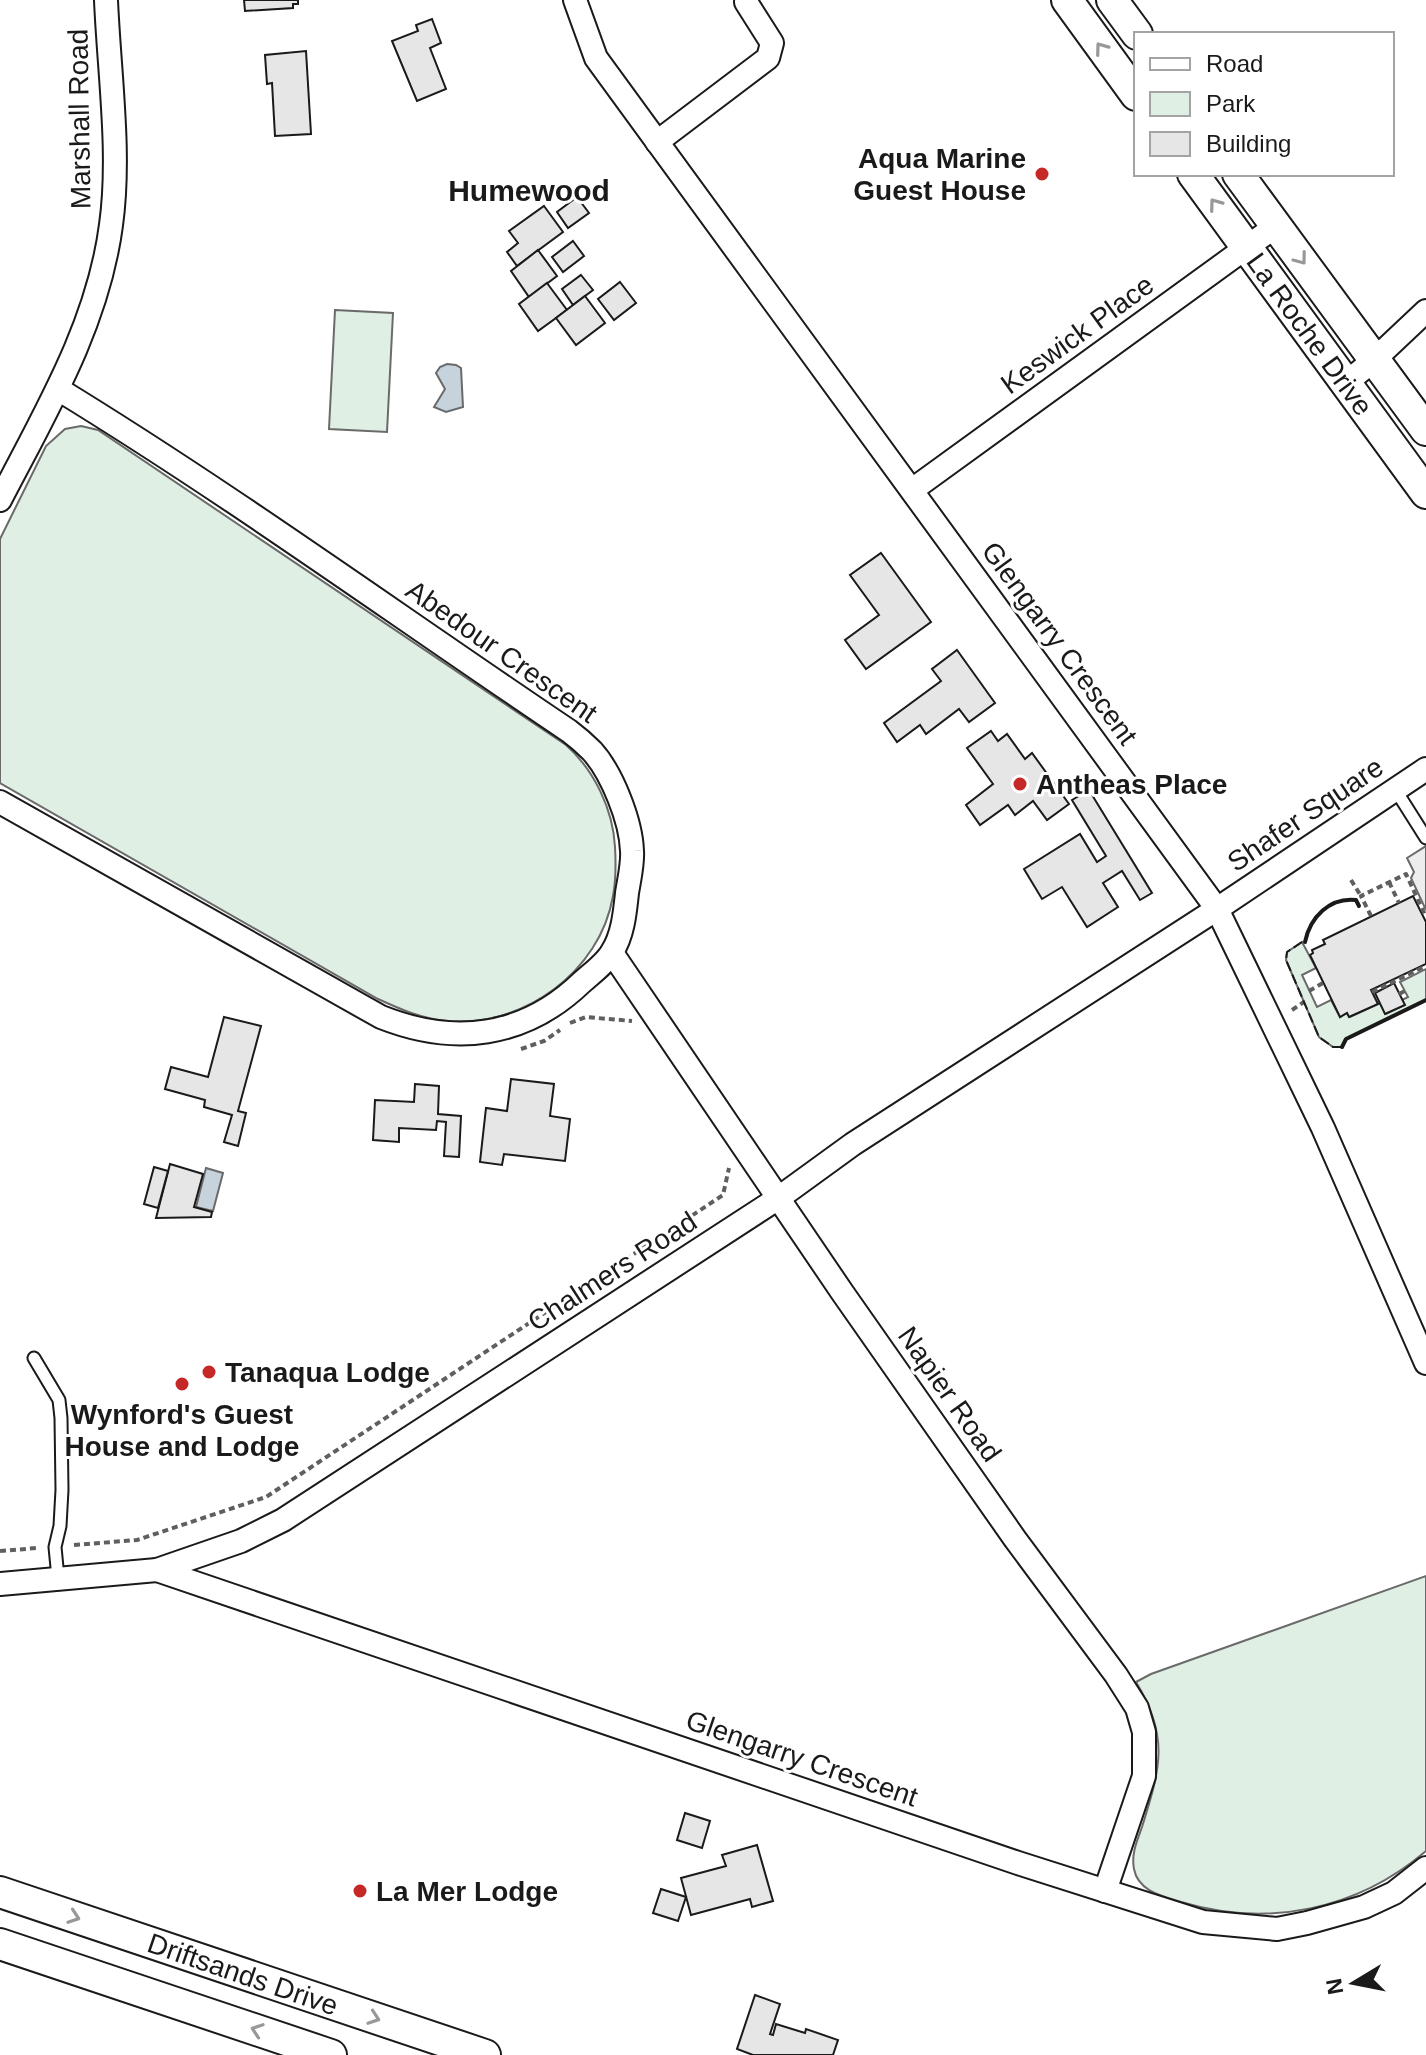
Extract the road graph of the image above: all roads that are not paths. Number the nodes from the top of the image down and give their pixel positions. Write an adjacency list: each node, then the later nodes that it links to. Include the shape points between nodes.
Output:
1 (106, 0): 16 (street, Marshall Road, via 114,170 111,225 90,315)
2 (575, 0): 8 (street, Glengarry Crescent, via 596,58)
3 (1067, 0): 7 (main road, one-way to 3)
4 (1112, 0): 6 (main road)
5 (746, 2): 8 (street, via 772,43 768,58)
6 (1136, 32)
7 (1134, 92)
8 (657, 142): 18 (street, Glengarry Crescent)
9 (1194, 176): 12 (main road, La Roche Drive, one-way to 9)
10 (1239, 176): 11 (main road, La Roche Drive)
11 (1276, 226): 12 (street, Keswick Place); 14 (main road, La Roche Drive, one-way to 14)
12 (1247, 247): 15 (main road, La Roche Drive); 18 (street, Keswick Place)
13 (1426, 311): 14 (street)
14 (1375, 359): 15 (street); 17 (main road, La Roche Drive)
15 (1346, 383): 19 (main road, La Roche Drive)
16 (58, 389): 20 (street, Marshall Road); 26 (street, Abedour Crescent, via 276,531 594,753 621,800 632,851 624,918)
17 (1426, 430)
18 (912, 490): 25 (street, Glengarry Crescent)
19 (1426, 493)
20 (0, 500)
21 (1426, 769): 22 (street, Shafer Square)
22 (1395, 789): 24 (lane); 25 (street, Shafer Square)
23 (0, 802): 26 (street, Abedour Crescent, via 411,1029 477,1035 516,1024 571,993)
24 (1426, 838)
25 (1217, 909): 27 (street, Chalmers Road, via 853,1144); 29 (street, Glengarry Crescent, via 1323,1128)
26 (612, 953): 27 (street, Napier Road)
27 (780, 1197): 30 (street, Chalmers Road, via 283,1520 241,1541); 34 (street, Napier Road, via 1137,1708 1144,1732 1144,1776)
28 (34, 1358): 31 (lane, via 59,1400 61,1418)
29 (1425, 1358)
30 (157, 1570): 31 (street, Chalmers Road); 34 (street, Glengarry Crescent)
31 (58, 1578): 32 (street, Chalmers Road)
32 (0, 1584)
33 (1426, 1868): 34 (street, Glengarry Crescent, via 1394,1893 1364,1907 1277,1929 1203,1922)
34 (1105, 1891)
35 (0, 1892): 37 (main road, Driftsands Drive, one-way to 37)
36 (0, 1944): 38 (main road, Driftsands Drive)
37 (228, 1969): 38 (main road); 40 (main road, Driftsands Drive, one-way to 40)
38 (215, 2016): 39 (main road, Driftsands Drive, one-way to 38)
39 (331, 2055)
40 (485, 2055)

